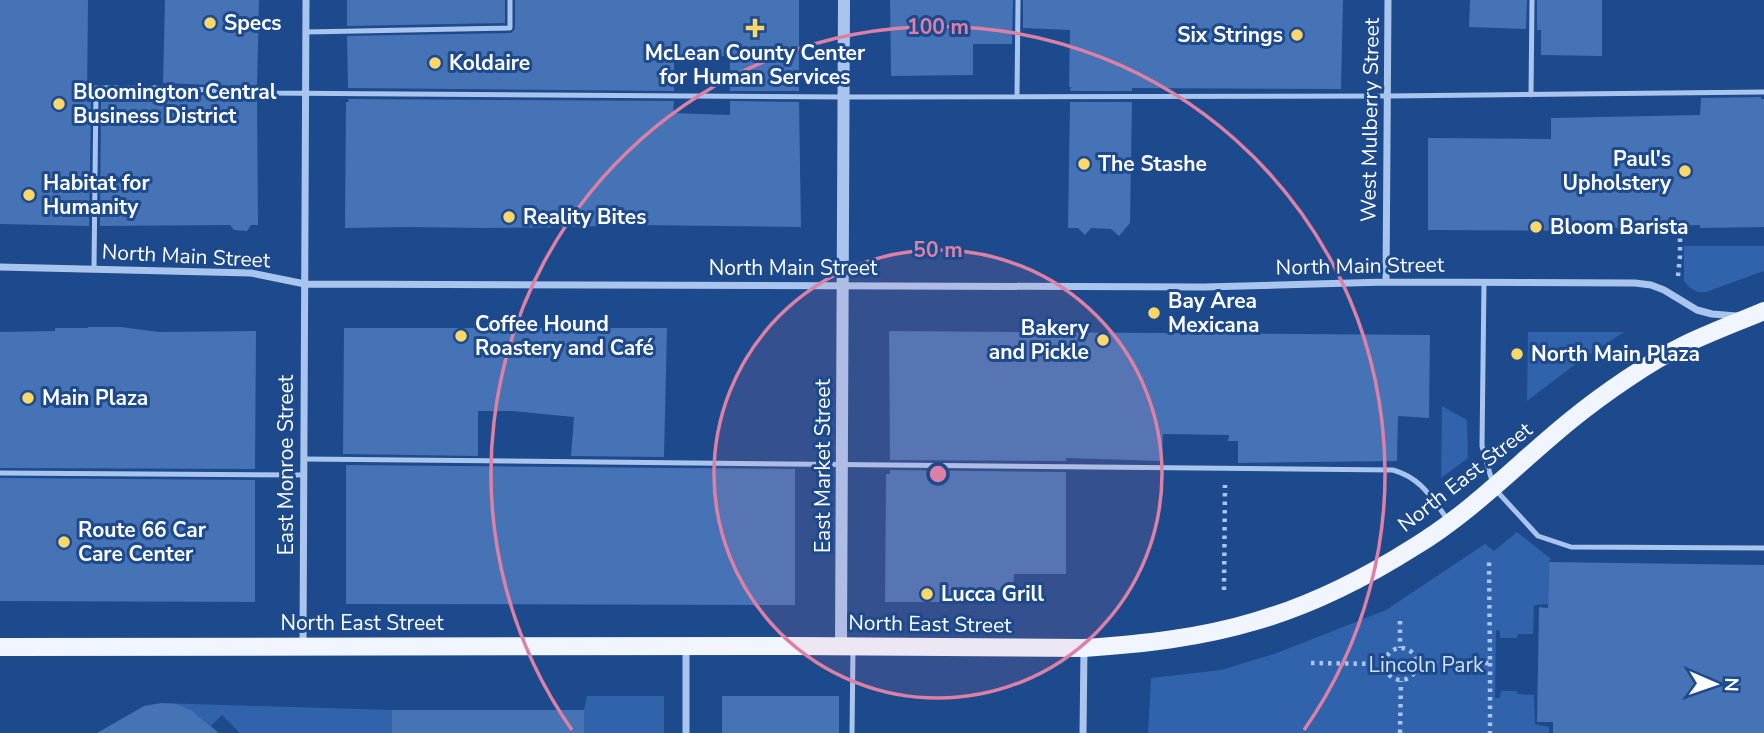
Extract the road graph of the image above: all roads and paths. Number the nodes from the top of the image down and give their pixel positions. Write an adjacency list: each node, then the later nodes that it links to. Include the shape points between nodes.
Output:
1 (306, 0): 7 (street, East Monroe Street)
2 (510, 0): 7 (lane, via 510,28)
3 (844, 0): 12 (street, East Market Street)
4 (1018, 0): 13 (lane)
5 (1388, 0): 11 (street, West Mulberry Street)
6 (1532, 0): 10 (lane)
7 (306, 32): 9 (street, East Monroe Street)
8 (1764, 92): 10 (lane)
9 (306, 93): 12 (lane); 15 (lane, via 96,88); 18 (street, East Monroe Street)
10 (1531, 95): 11 (lane)
11 (1388, 96): 13 (lane); 16 (street, West Mulberry Street)
12 (844, 97): 13 (lane); 19 (street, East Market Street)
13 (1017, 97)
14 (0, 267): 15 (street, North Main Street)
15 (94, 269): 18 (street, North Main Street, via 251,273)
16 (1386, 282): 17 (street, North Main Street); 19 (street, North Main Street, via 1203,287)
17 (1484, 282): 20 (street, North Main Street, via 1635,283 1664,290 1712,314); 26 (lane, via 1482,446)
18 (305, 284): 19 (street, North Main Street); 21 (street, East Monroe Street)
19 (843, 286): 22 (street, East Market Street)
20 (1759, 313): 26 (main road, North East Street, via 1648,366 1571,420)
21 (304, 459): 22 (lane); 25 (street, East Monroe Street)
22 (842, 465): 23 (lane); 34 (street, East Market Street)
23 (1225, 468): 27 (lane, via 1393,470 1420,483); 30 (path)
24 (0, 473): 25 (lane)
25 (304, 475): 32 (street, East Monroe Street)
26 (1494, 488): 27 (main road, North East Street); 28 (lane, via 1538,536 1571,547)
27 (1450, 522): 36 (main road, North East Street, via 1369,575 1288,611 1183,638)
28 (1764, 548)
29 (1489, 561): 39 (path)
30 (1224, 590)
31 (1400, 621): 37 (path)
32 (303, 646): 33 (main road, North East Street); 35 (main road, North East Street)
33 (687, 646): 34 (main road, North East Street); 43 (street)
34 (847, 646): 36 (main road, North East Street); 44 (lane)
35 (0, 647)
36 (1084, 648): 45 (street)
37 (1400, 648): 40 (path, via 1391,651); 41 (path, via 1414,654)
38 (1311, 663): 40 (path)
39 (1490, 663): 41 (path); 47 (path)
40 (1384, 664): 42 (path, via 1389,676)
41 (1417, 664): 42 (path, via 1414,674)
42 (1401, 681): 46 (path)
43 (686, 733)
44 (852, 733)
45 (1083, 733)
46 (1400, 733)
47 (1490, 733)

